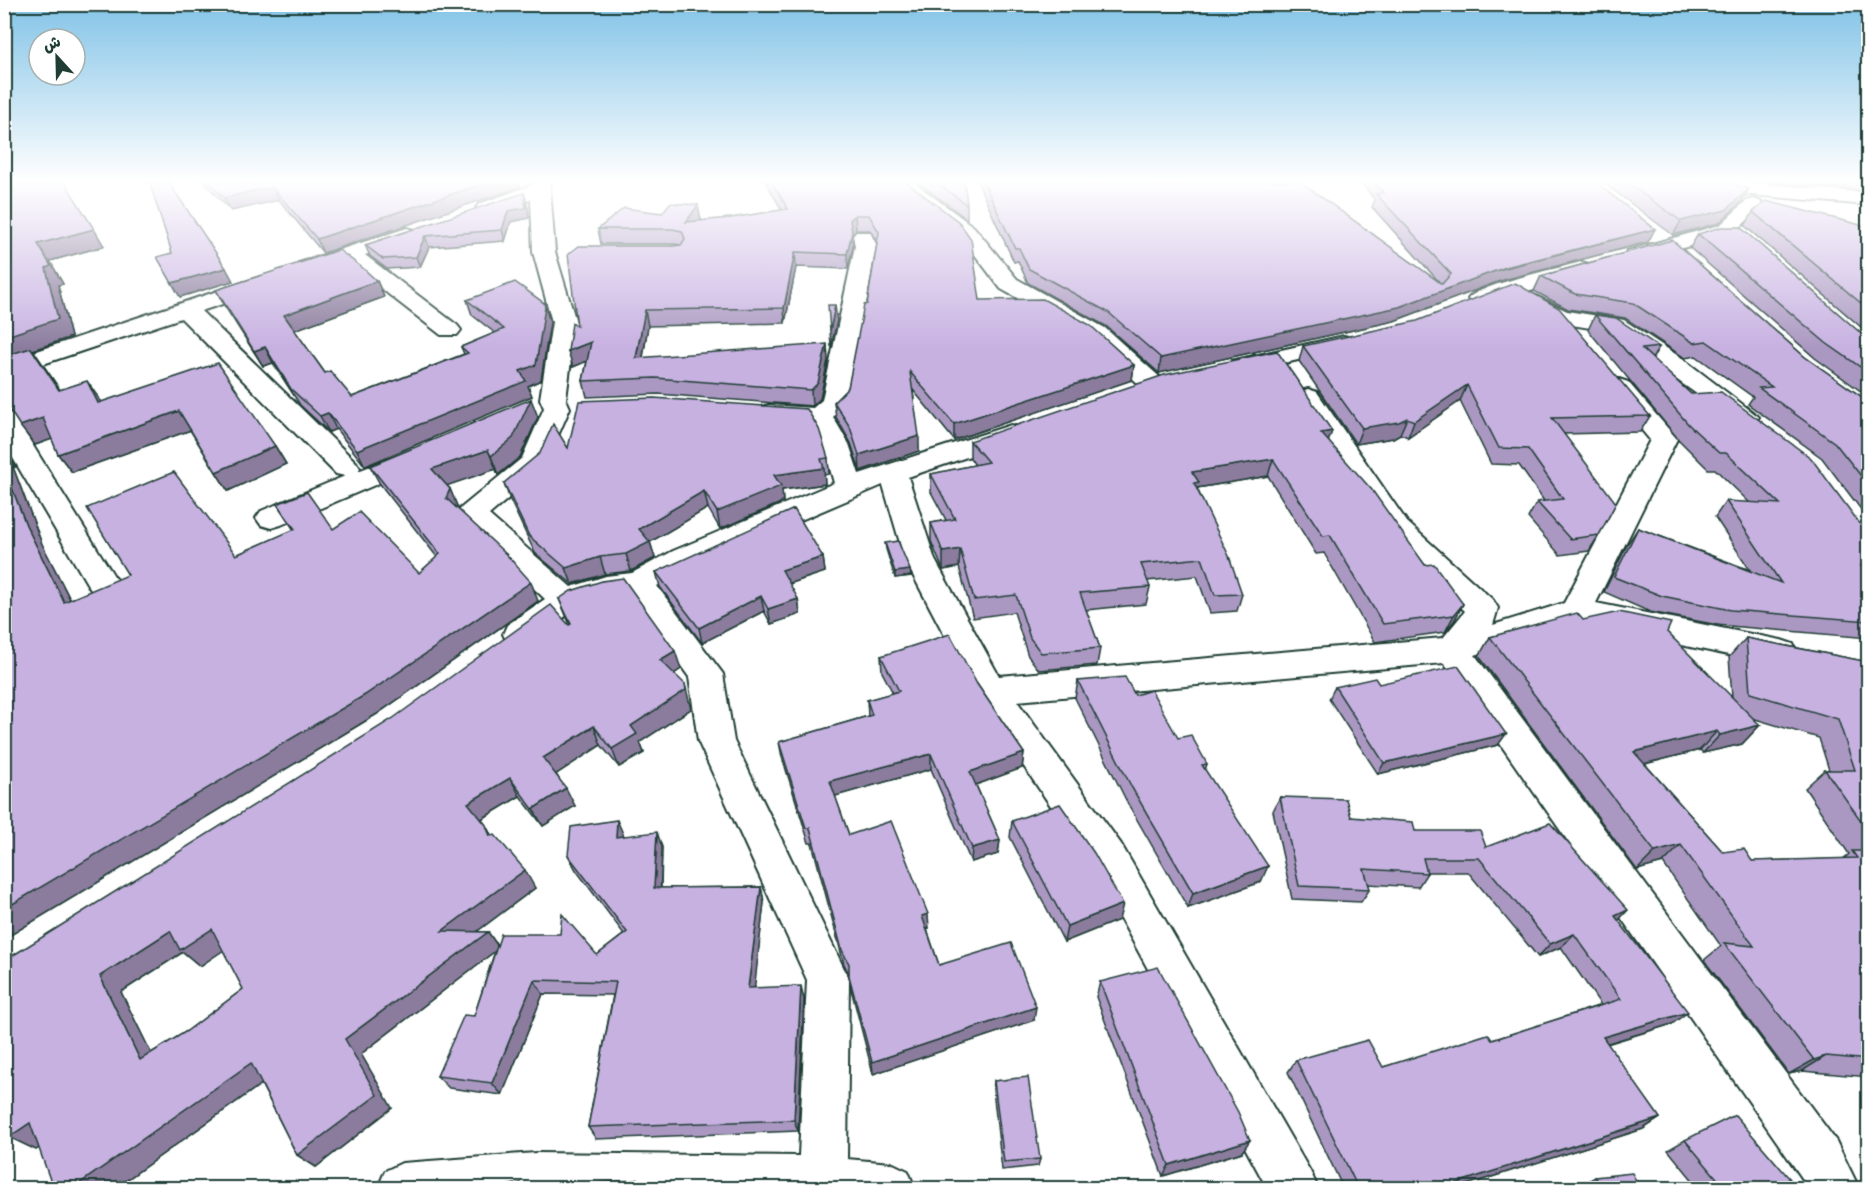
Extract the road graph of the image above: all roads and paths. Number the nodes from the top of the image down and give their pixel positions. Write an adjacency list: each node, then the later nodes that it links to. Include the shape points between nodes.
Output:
1 (863, 236): 24 (street, via 866,246 834,403)
2 (400, 237): 9 (street)
3 (553, 237): 35 (street, via 564,322 555,406 534,462 471,515)
4 (971, 237): 22 (street, via 1009,284 1097,333 1165,382)
5 (1657, 237): 10 (street)
6 (1706, 237): 10 (street)
7 (1742, 237): 8 (street)
8 (1745, 240)
9 (350, 254): 13 (street); 15 (street)
10 (1680, 254): 11 (street, via 1608,263)
11 (1509, 288): 12 (street); 14 (street)
12 (1455, 308)
13 (185, 309): 20 (street); 29 (street)
14 (1561, 318): 17 (street); 27 (street, via 1616,325)
15 (449, 330)
16 (1369, 337): 18 (street)
17 (1581, 342)
18 (1281, 358): 21 (street); 38 (street, via 1397,530 1482,608 1480,619 1467,629)
19 (1604, 368): 36 (street, via 1664,439)
20 (4, 370)
21 (1211, 372)
22 (1120, 395)
23 (749, 412): 24 (street)
24 (819, 416): 31 (street, via 836,444)
25 (4, 420): 34 (street)
26 (1042, 422): 30 (street)
27 (1765, 432)
28 (434, 450): 32 (street)
29 (346, 468)
30 (893, 473): 31 (street); 40 (street, via 920,560)
31 (849, 487): 33 (street, via 684,558)
32 (271, 518)
33 (638, 583): 35 (street, via 606,587); 41 (street, via 706,674 716,741 828,979)
34 (103, 584)
35 (566, 600): 37 (street)
36 (1576, 611): 38 (street); 39 (street)
37 (497, 649)
38 (1453, 650): 40 (street); 45 (street, via 1819,1158)
39 (1810, 659)
40 (990, 690): 44 (street, via 1107,856)
41 (822, 1185): 42 (street, via 536,1177); 43 (street)
42 (402, 1188)
43 (891, 1188)
44 (1293, 1188)
45 (1835, 1188)

